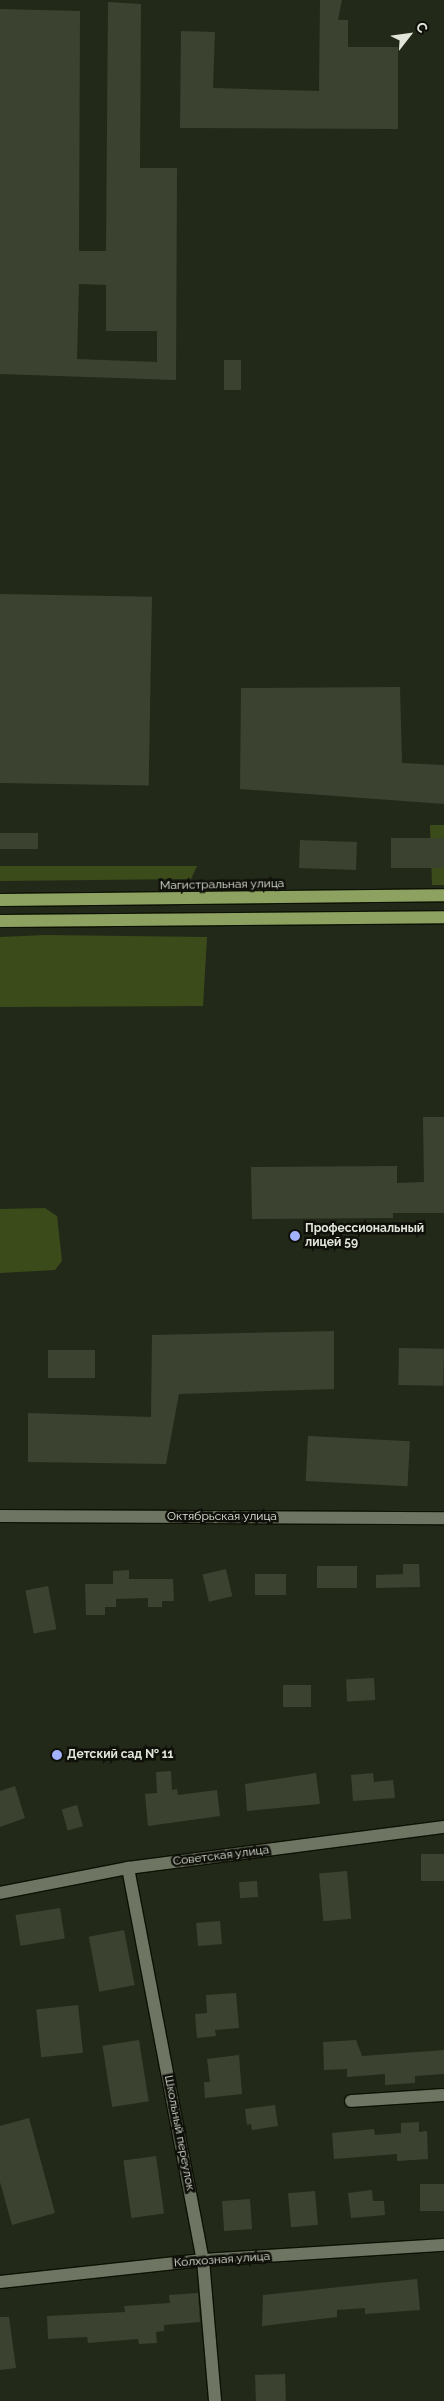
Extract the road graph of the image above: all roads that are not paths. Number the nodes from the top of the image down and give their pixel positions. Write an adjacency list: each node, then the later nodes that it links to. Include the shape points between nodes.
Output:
1 (444, 895): 2 (main road, Магистральная улица)
2 (0, 900)
3 (444, 917): 4 (main road)
4 (0, 921)
5 (0, 1516): 6 (street, Октябрьская улица)
6 (444, 1518)
7 (444, 1827): 8 (street, Советская улица)
8 (128, 1868): 9 (street, Советская улица); 13 (street, Школьный переулок)
9 (0, 1893)
10 (444, 2095): 11 (street)
11 (351, 2101)
12 (444, 2245): 13 (street, Колхозная улица)
13 (203, 2260): 14 (street, Колхозная улица); 15 (street, Школьный переулок)
14 (0, 2282)
15 (215, 2401)

